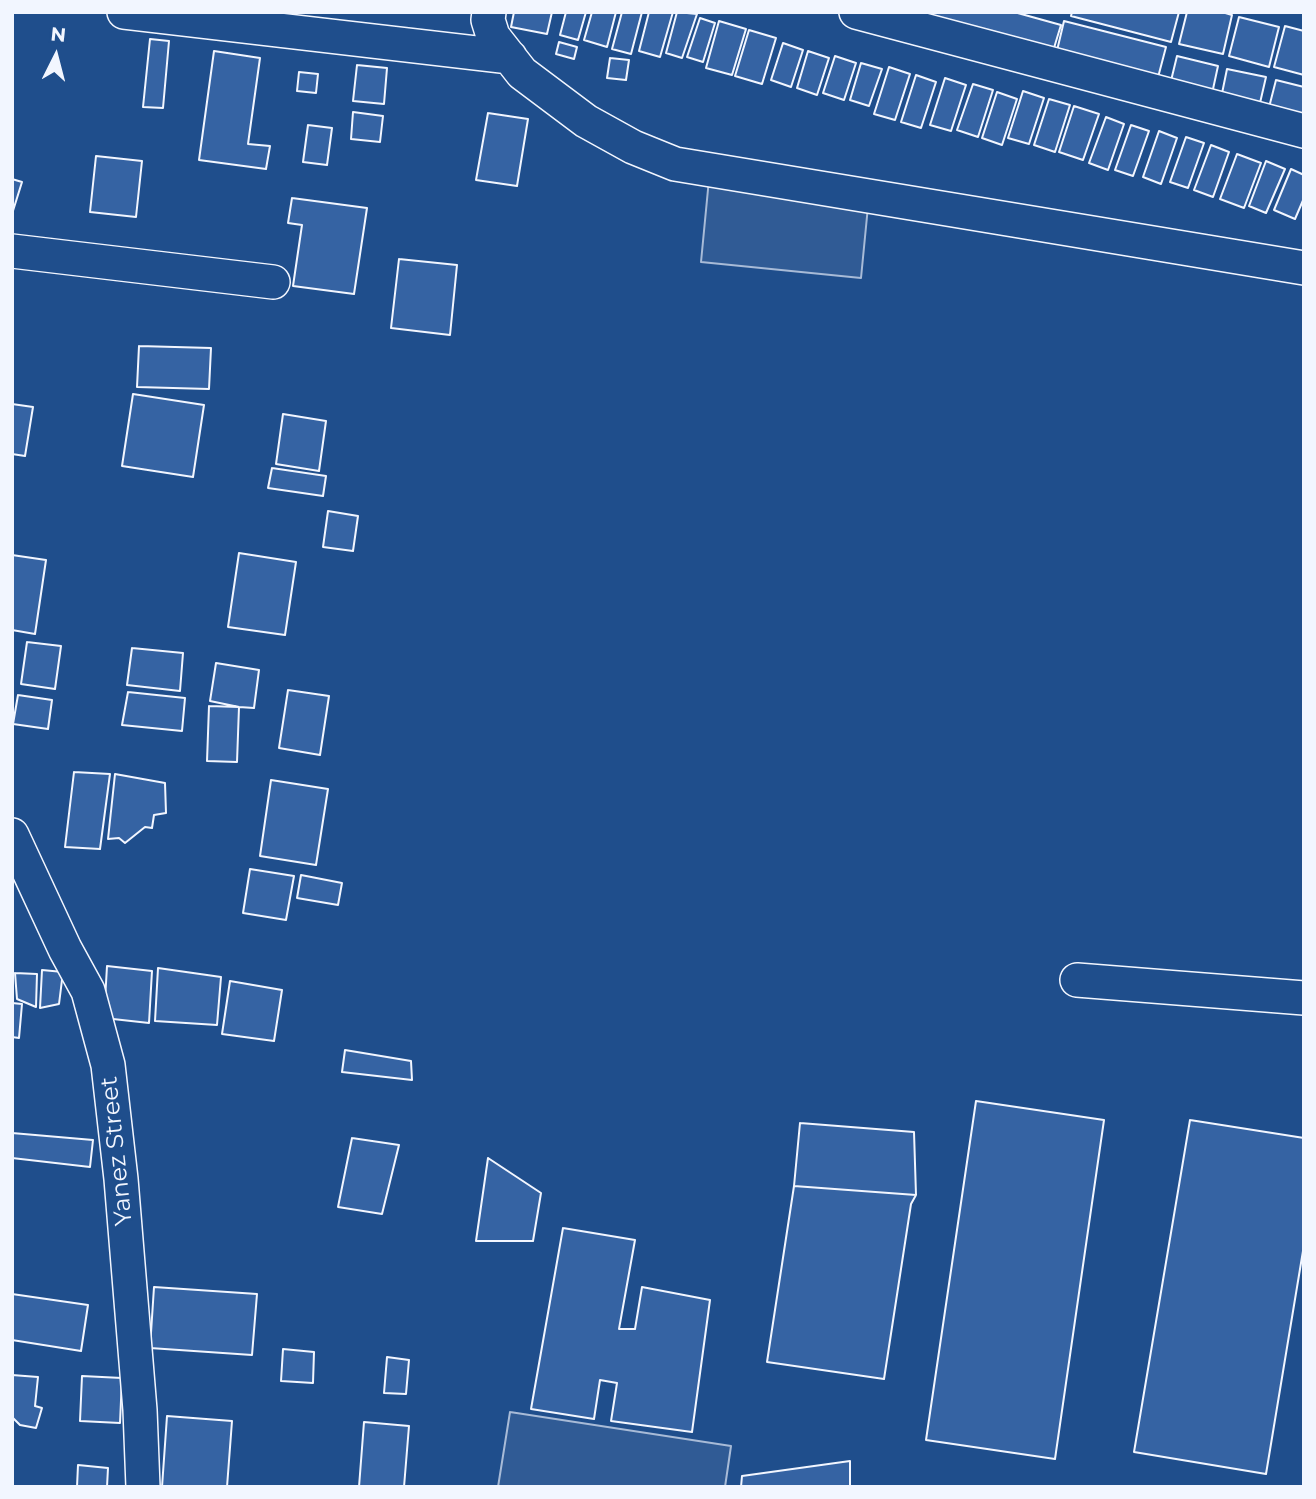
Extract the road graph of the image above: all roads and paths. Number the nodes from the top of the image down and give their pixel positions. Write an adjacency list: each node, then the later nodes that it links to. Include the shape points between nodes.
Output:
1 (124, 12): 4 (street)
2 (489, 12): 4 (street, via 493,36)
3 (856, 12): 5 (street)
4 (510, 57): 7 (street, via 522,73 586,121 675,164)
5 (1304, 131)
6 (12, 251): 8 (street)
7 (1304, 268)
8 (273, 282)
9 (12, 835): 12 (street, Yanez Street, via 88,991 108,1065)
10 (1077, 980): 11 (street)
11 (1304, 998)
12 (143, 1487)

